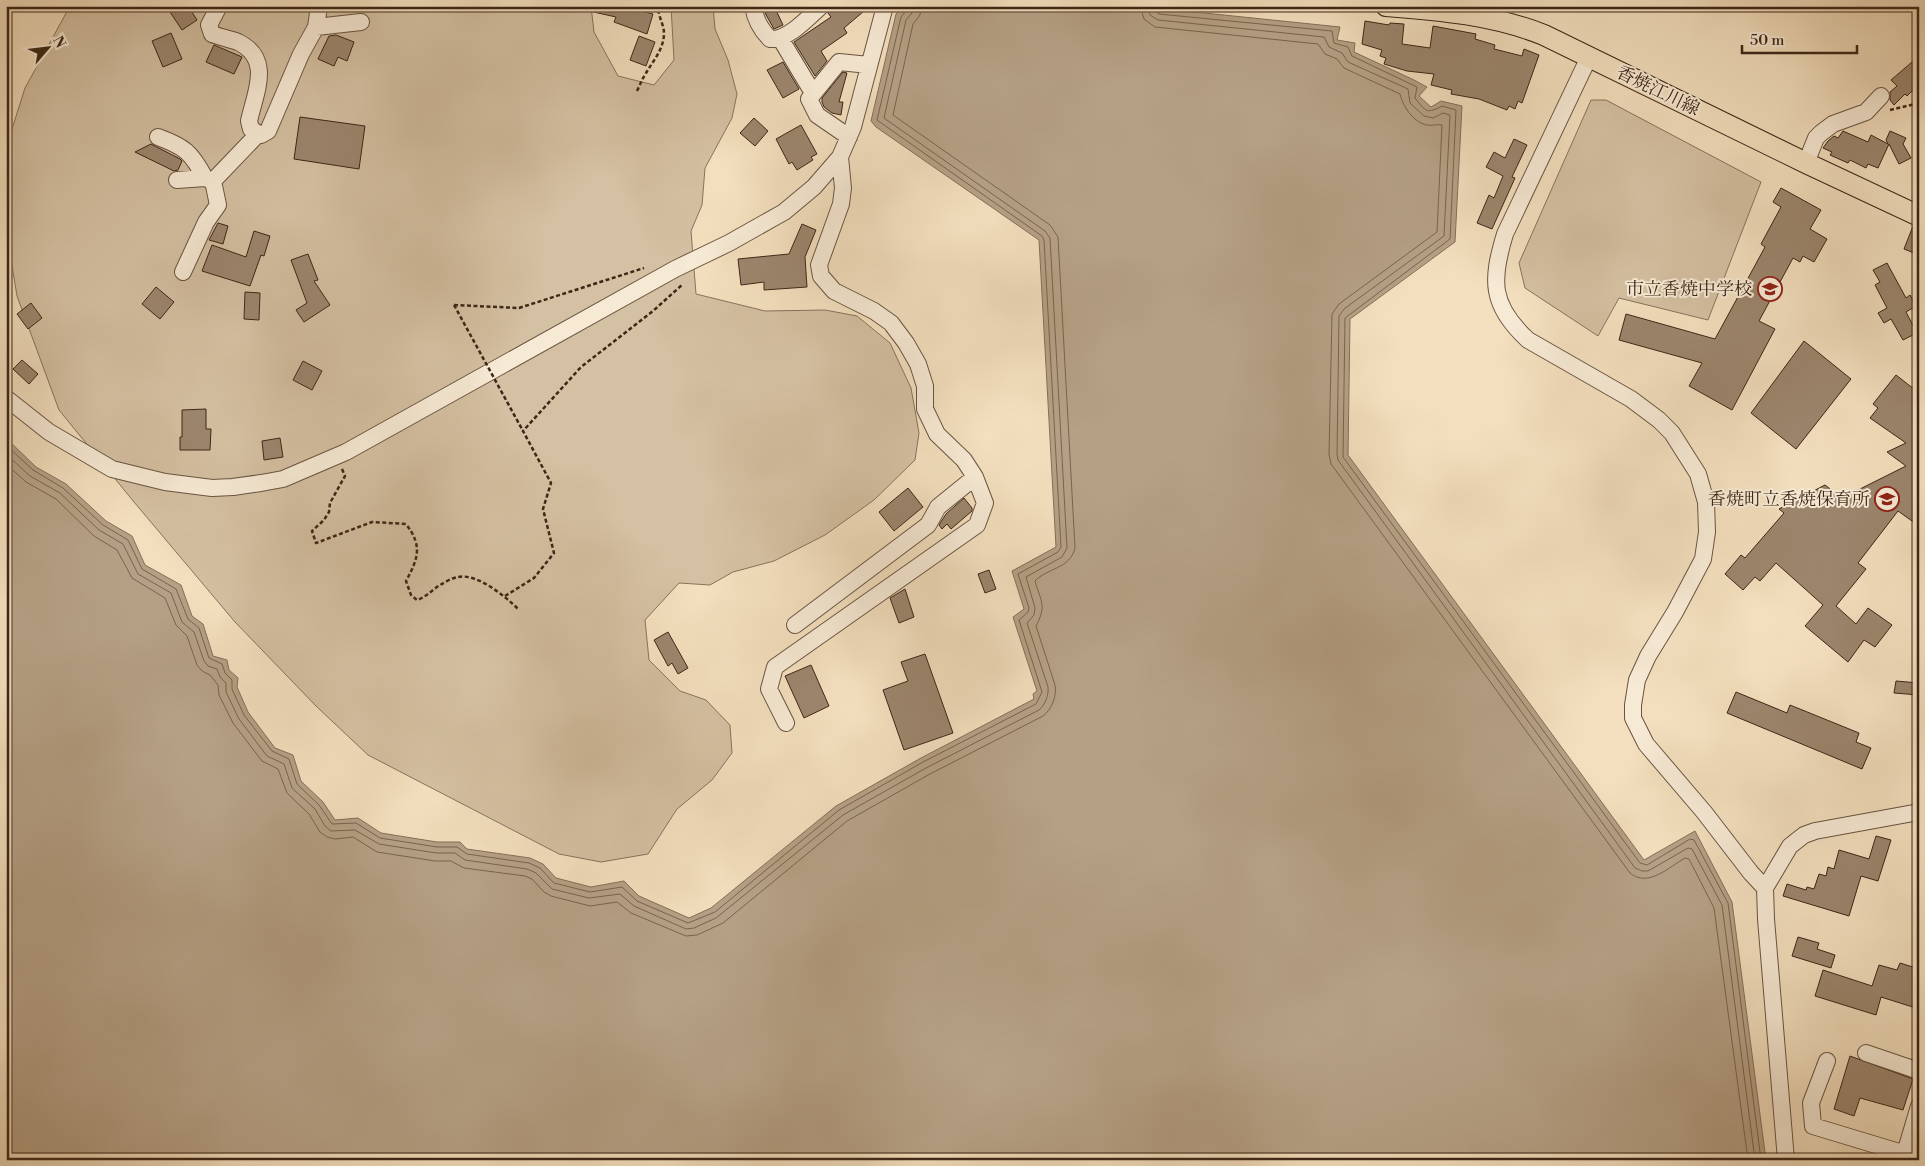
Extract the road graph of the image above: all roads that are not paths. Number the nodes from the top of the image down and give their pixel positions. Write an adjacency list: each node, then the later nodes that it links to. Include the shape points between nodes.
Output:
1 (219, 6): 14 (street, via 209,25 212,34 237,42 252,52 256,60 260,74 249,121 250,129)
2 (319, 6): 8 (street)
3 (753, 6): 9 (street, via 763,32 770,39)
4 (821, 6): 9 (street)
5 (885, 6): 11 (street)
6 (1386, 6): 10 (main road, 香焼江川線, via 1520,25)
7 (361, 22): 8 (street)
8 (316, 27): 14 (street, via 268,131)
9 (780, 38): 12 (street)
10 (1590, 57): 18 (main road, 香焼江川線); 28 (street, via 1505,234 1499,254 1496,291 1503,312 1528,340 1631,398 1659,420 1672,432 1698,474 1706,502 1707,532 1703,559 1637,680 1633,718 1646,744)
11 (869, 65): 12 (street, via 839,62); 16 (street)
12 (813, 93): 16 (street, via 809,99 818,115)
13 (1881, 96): 18 (street, via 1866,112 1821,132)
14 (258, 134): 20 (street)
15 (158, 137): 20 (street, via 179,145 194,158)
16 (849, 137): 17 (street)
17 (840, 157): 23 (street, via 814,187 784,212 337,456 283,479 212,488 165,482 112,469 49,432); 24 (street, via 841,204 819,265 821,276 834,291 891,323 901,336 918,364 925,386 926,409 937,434 964,460)
18 (1806, 163): 21 (main road, 香焼江川線)
19 (177, 180): 20 (street)
20 (209, 180): 22 (street, via 218,206 206,222)
21 (1919, 216)
22 (183, 272)
23 (6, 398)
24 (974, 477): 25 (street, via 938,507 928,525); 26 (street, via 985,503 977,525 775,667 769,689)
25 (795, 625)
26 (786, 723)
27 (1919, 812): 28 (street, via 1804,835 1790,846)
28 (1765, 888): 34 (street)
29 (1866, 1053): 31 (street)
30 (1827, 1061): 33 (street, via 1812,1104 1813,1126)
31 (1919, 1071)
32 (1919, 1106): 33 (street)
33 (1909, 1157)
34 (1786, 1160)

